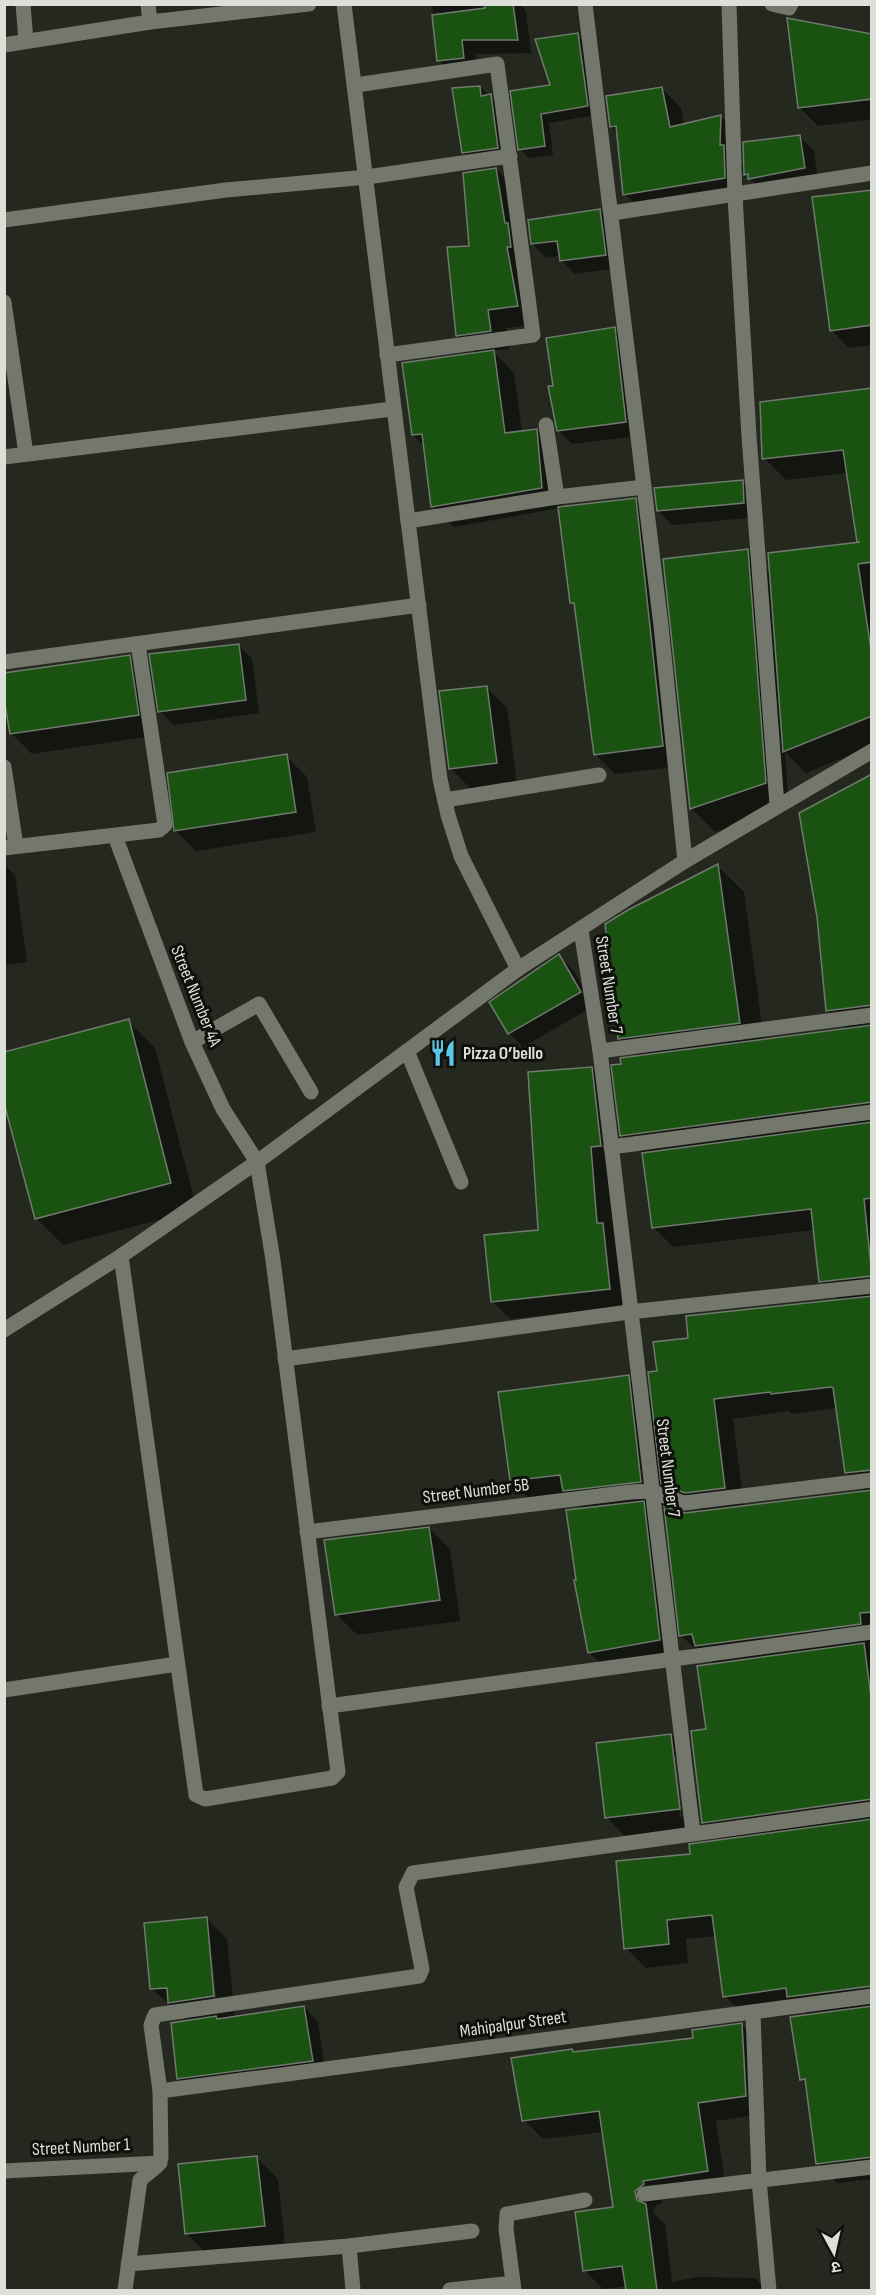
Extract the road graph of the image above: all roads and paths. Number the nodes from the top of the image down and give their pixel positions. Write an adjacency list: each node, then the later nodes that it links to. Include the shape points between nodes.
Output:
1 (23, 4): 10 (street)
2 (148, 4): 9 (street)
3 (309, 4): 9 (street)
4 (344, 4): 12 (street)
5 (585, 4): 17 (street)
6 (729, 4): 16 (street)
7 (771, 4): 8 (street, via 789,8)
8 (791, 4)
9 (150, 22): 10 (street)
10 (26, 41): 11 (street)
11 (4, 45)
12 (356, 85): 13 (street, via 497,64); 15 (street)
13 (510, 156): 15 (street); 20 (street, via 533,335)
14 (872, 173): 16 (street)
15 (367, 177): 18 (street, via 226,190); 20 (street)
16 (735, 196): 17 (street); 35 (street)
17 (612, 213): 25 (street)
18 (4, 220)
19 (4, 302): 23 (street)
20 (387, 355): 21 (street)
21 (392, 410): 23 (street); 27 (street)
22 (546, 425): 26 (street)
23 (26, 454): 24 (street)
24 (4, 457)
25 (644, 487): 26 (street); 38 (street)
26 (557, 497): 27 (street)
27 (408, 521): 28 (street)
28 (418, 605): 29 (street); 34 (street)
29 (138, 644): 30 (street); 36 (street, via 165,825 159,830)
30 (4, 662)
31 (872, 751): 35 (street)
32 (4, 767): 37 (street)
33 (599, 775): 34 (street)
34 (445, 800): 40 (street, via 461,856)
35 (777, 805): 38 (street)
36 (116, 836): 37 (street); 42 (street, Street Number 4A)
37 (10, 847)
38 (685, 861): 39 (street)
39 (581, 930): 40 (street); 44 (street, Street Number 7)
40 (518, 969): 43 (street)
41 (872, 1015): 44 (street)
42 (192, 1042): 45 (street, via 259,1004); 48 (street, Street Number 4A, via 223,1109)
43 (407, 1051): 48 (street); 49 (street)
44 (600, 1051): 47 (street, Street Number 7)
45 (311, 1092)
46 (872, 1113): 47 (street)
47 (611, 1147): 52 (street, Street Number 7)
48 (257, 1162): 50 (street); 54 (street)
49 (461, 1182)
50 (120, 1256): 53 (street); 60 (street)
51 (872, 1286): 52 (street)
52 (629, 1312): 54 (street); 56 (street, Street Number 7)
53 (4, 1330)
54 (285, 1359): 57 (street)
55 (872, 1480): 56 (street, via 684,1503)
56 (651, 1491): 57 (street, Street Number 5B); 59 (street, Street Number 7)
57 (307, 1532): 62 (street)
58 (872, 1632): 59 (street)
59 (673, 1659): 62 (street); 64 (street, Street Number 7)
60 (177, 1664): 61 (street); 62 (street, via 195,1791 201,1799 337,1776)
61 (4, 1690)
62 (329, 1706)
63 (872, 1809): 64 (street)
64 (693, 1833): 67 (street, via 413,1873 406,1887 422,1970 419,1976 155,2015 151,2025)
65 (872, 1996): 66 (street, Mahipalpur Street)
66 (753, 2013): 67 (street, Mahipalpur Street); 71 (street)
67 (160, 2091): 68 (street)
68 (160, 2163): 70 (street, Street Number 1); 76 (street, via 140,2180)
69 (872, 2167): 71 (street)
70 (4, 2171)
71 (759, 2180): 72 (street); 81 (street)
72 (644, 2194)
73 (585, 2200): 77 (street, via 507,2214)
74 (472, 2231): 75 (street)
75 (349, 2246): 76 (street); 79 (street)
76 (128, 2264): 78 (street)
77 (514, 2287): 80 (street)
78 (125, 2290)
79 (353, 2290)
80 (450, 2290)
81 (769, 2290)

